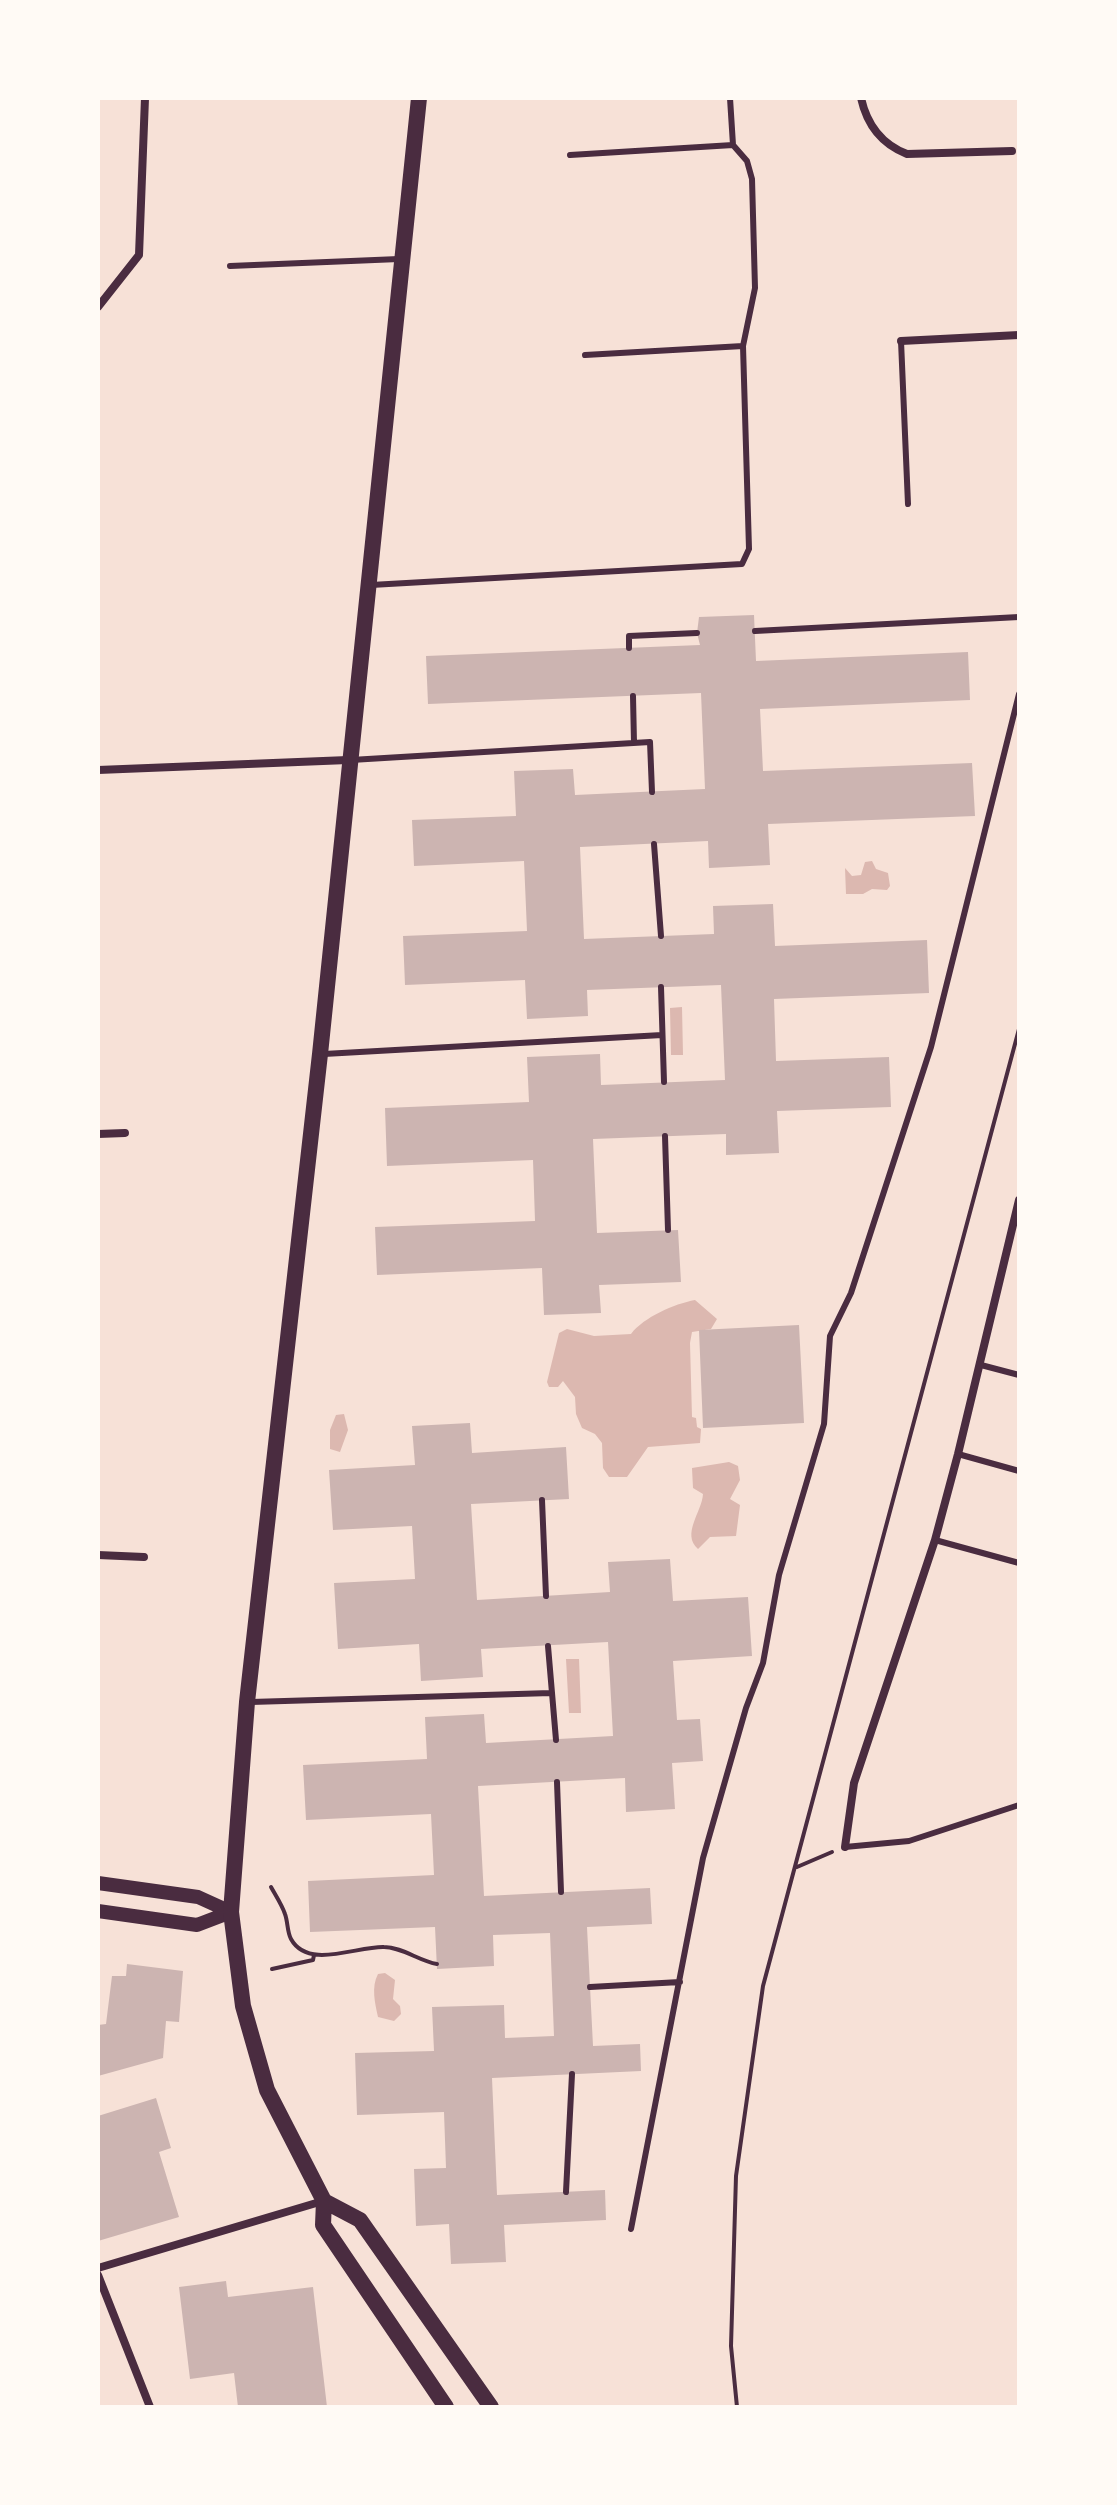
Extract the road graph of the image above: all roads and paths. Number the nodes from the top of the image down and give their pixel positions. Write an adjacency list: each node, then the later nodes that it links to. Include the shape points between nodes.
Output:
1 (145, 98): 10 (street, via 139,255)
2 (419, 98): 8 (main road)
3 (730, 98): 5 (lane)
4 (861, 98): 6 (street, via 876,133 907,154)
5 (733, 145): 7 (lane); 13 (lane, via 747,161 752,179 755,288)
6 (1012, 151)
7 (570, 155)
8 (403, 259): 9 (lane); 16 (main road)
9 (230, 266)
10 (98, 307)
11 (1019, 335): 12 (street)
12 (901, 341): 15 (lane)
13 (743, 346): 14 (lane); 16 (lane, via 749,549 742,564)
14 (585, 355)
15 (908, 504)
16 (367, 585): 24 (main road)
17 (1019, 617): 18 (lane)
18 (755, 631)
19 (697, 633): 20 (lane, via 629,636)
20 (629, 648)
21 (1019, 694): 65 (lane, via 931,1047 851,1293 830,1336 824,1424 779,1575 763,1663 703,1858)
22 (633, 696): 23 (lane)
23 (634, 743): 24 (lane); 26 (lane, via 650,742)
24 (348, 760): 25 (street); 32 (main road)
25 (98, 770)
26 (652, 792)
27 (654, 844): 28 (lane)
28 (661, 936)
29 (661, 987): 31 (lane)
30 (1019, 1029): 56 (path)
31 (662, 1035): 32 (lane); 33 (lane)
32 (320, 1054): 51 (main road)
33 (664, 1082)
34 (125, 1133): 35 (street)
35 (98, 1134)
36 (665, 1136): 38 (lane)
37 (1019, 1200): 39 (street)
38 (668, 1230)
39 (981, 1365): 40 (lane); 41 (street)
40 (1019, 1375)
41 (958, 1454): 42 (lane); 44 (street)
42 (1019, 1471)
43 (542, 1500): 48 (lane)
44 (935, 1540): 47 (lane); 55 (street, via 854,1783)
45 (98, 1555): 46 (street)
46 (144, 1557)
47 (1019, 1563)
48 (546, 1596)
49 (548, 1646): 50 (lane)
50 (551, 1693): 51 (lane); 52 (lane)
51 (247, 1702): 61 (main road)
52 (556, 1740)
53 (557, 1782): 59 (lane)
54 (1019, 1805): 55 (lane, via 909,1841)
55 (845, 1847): 56 (path)
56 (797, 1867): 76 (path, via 763,1986 736,2176 731,2346)
57 (98, 1883): 61 (street, via 198,1897)
58 (271, 1887): 62 (path, via 291,1939)
59 (561, 1892)
60 (98, 1911): 61 (street, via 197,1925)
61 (231, 1912): 69 (main road, via 243,2006 267,2090)
62 (314, 1955): 63 (path, via 388,1947); 64 (path, via 313,1960)
63 (437, 1964)
64 (272, 1969)
65 (680, 1982): 66 (lane); 70 (lane)
66 (590, 1987)
67 (572, 2074): 68 (lane)
68 (566, 2192)
69 (324, 2201): 71 (street); 74 (main road, via 323,2225); 75 (main road, via 360,2220)
70 (631, 2229)
71 (98, 2268)
72 (98, 2275): 73 (street)
73 (150, 2407)
74 (446, 2407)
75 (491, 2407)
76 (737, 2407)

